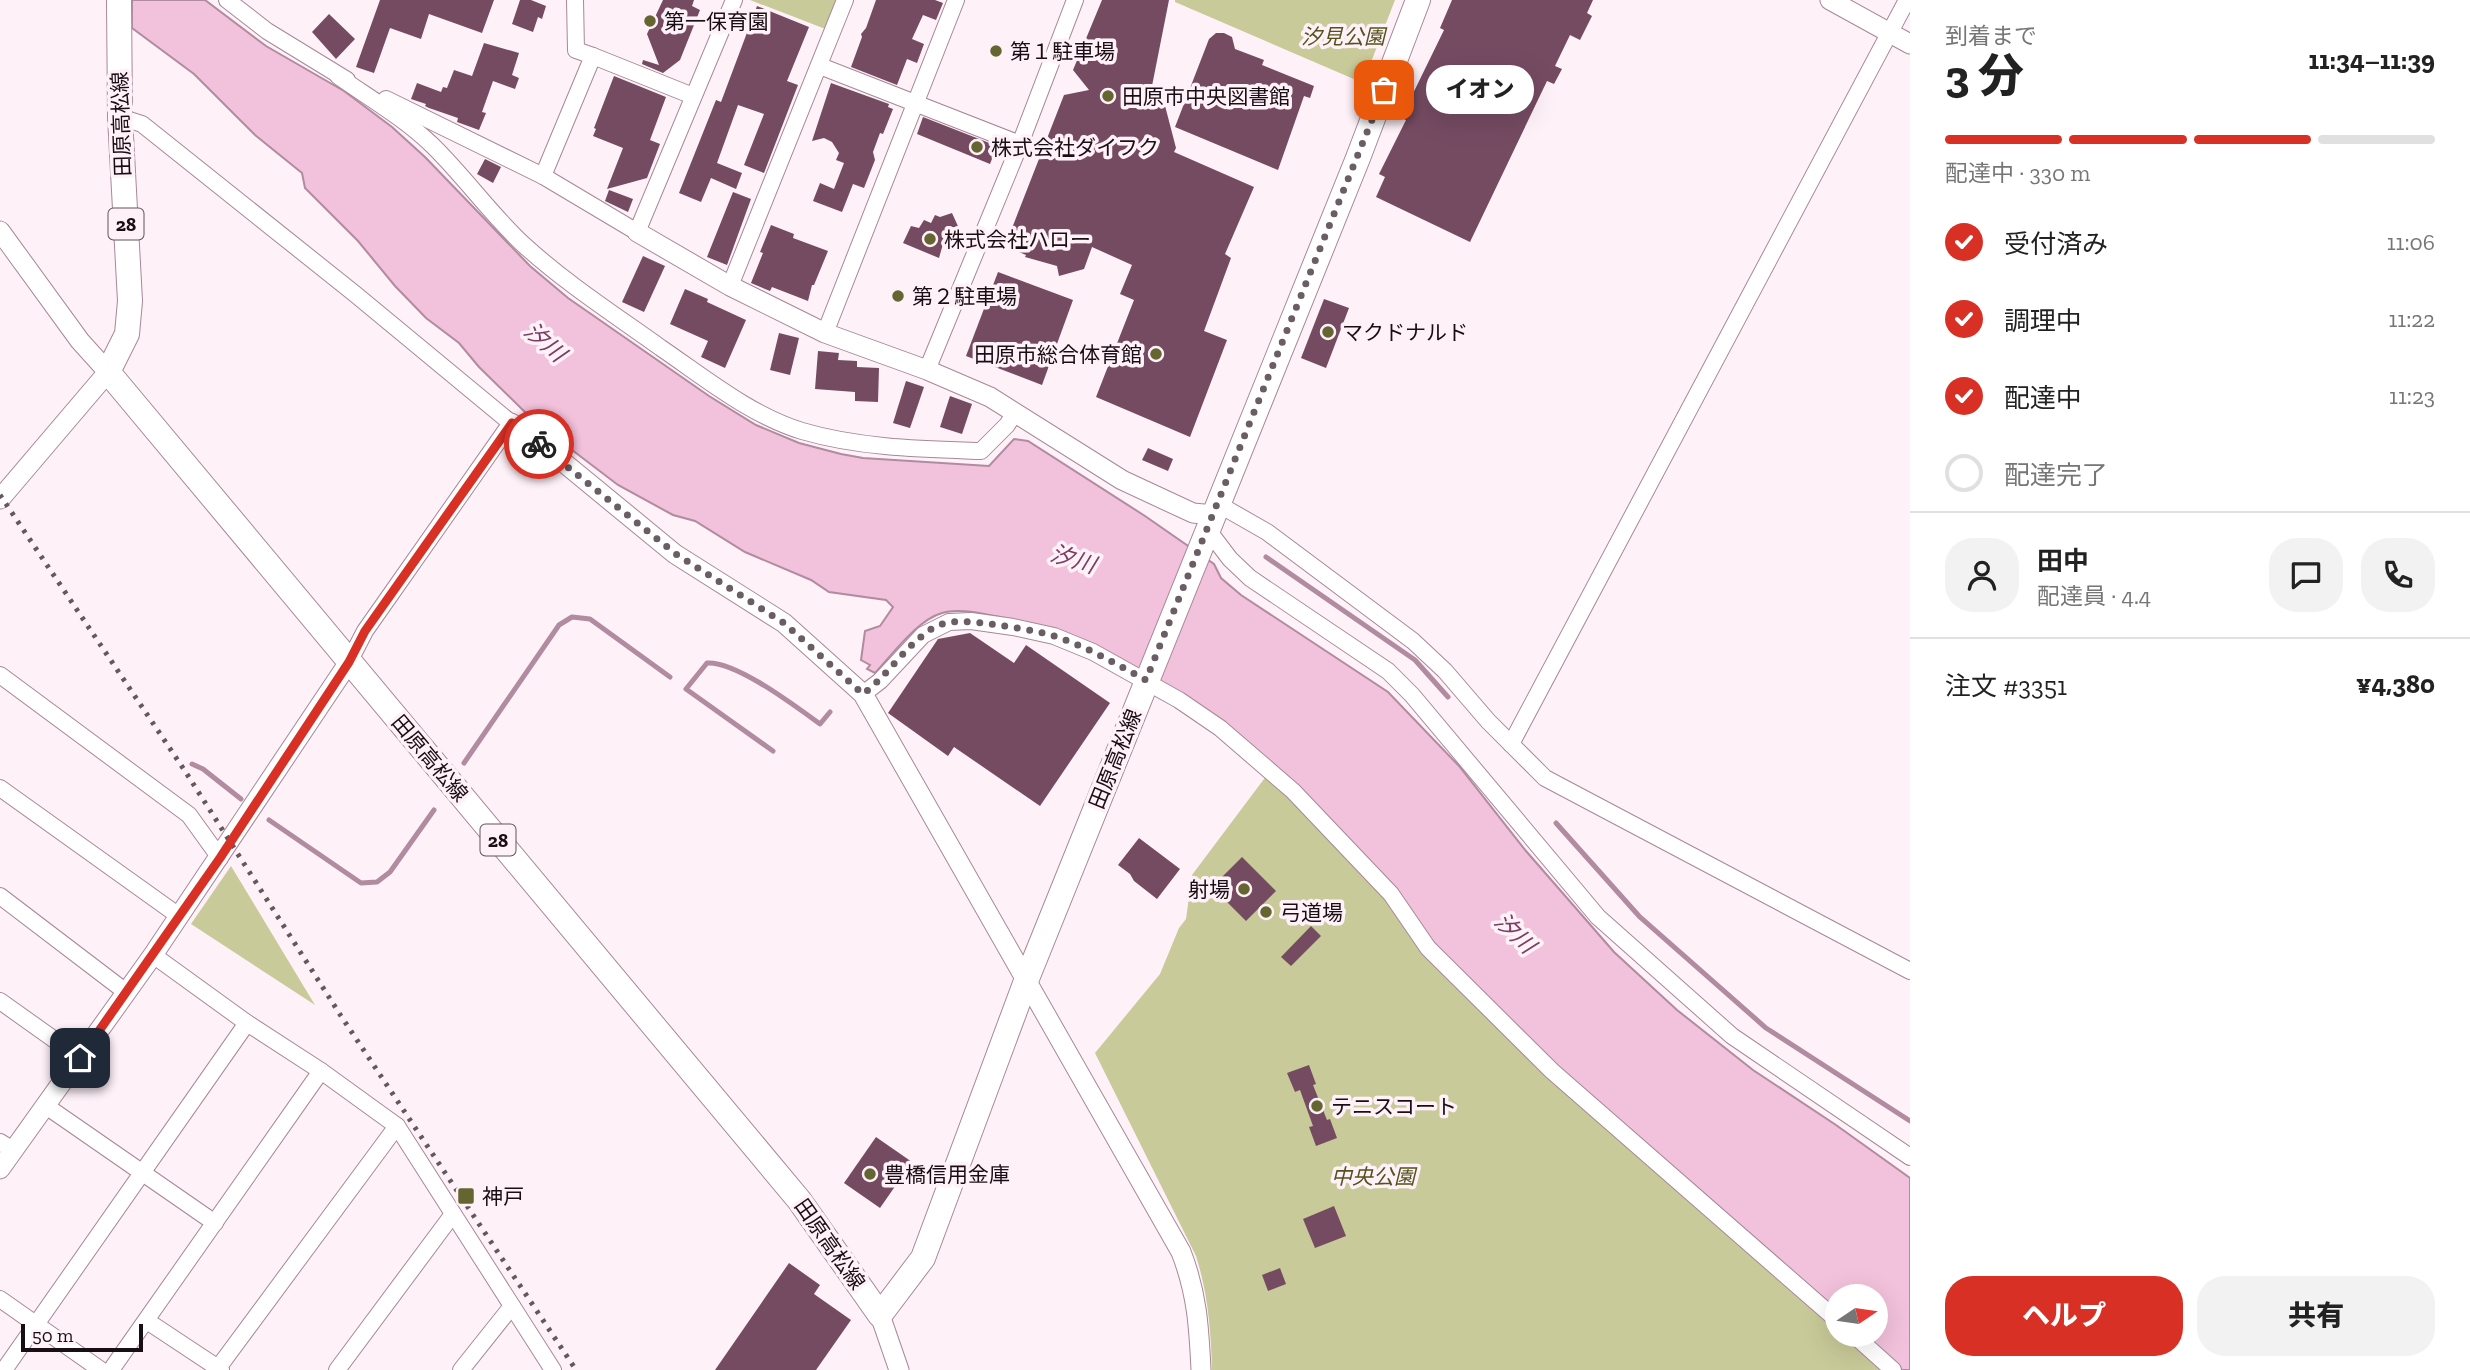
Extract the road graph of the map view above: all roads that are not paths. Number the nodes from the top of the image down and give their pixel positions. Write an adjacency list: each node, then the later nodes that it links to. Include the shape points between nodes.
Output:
1 (119, 0): 18 (main road, 田原高松線 / 28)
2 (227, 0): 15 (street, via 267,32)
3 (575, 0): 13 (street, via 576,50)
4 (734, 0): 16 (street)
5 (845, 0): 14 (street)
6 (956, 0): 17 (street)
7 (1075, 0): 19 (street)
8 (1418, 0): 30 (main road, 田原高松線)
9 (1830, 0): 11 (street)
10 (1907, 0): 11 (street)
11 (1888, 32): 12 (street); 35 (street)
12 (1910, 44)
13 (593, 56): 16 (street); 20 (street)
14 (820, 66): 17 (street); 23 (street)
15 (338, 76): 20 (street); 27 (street, via 430,144 502,223 576,289 749,406 800,430 905,449 981,451)
16 (693, 96): 22 (street)
17 (916, 104): 19 (street); 24 (street)
18 (120, 117): 26 (main road, 田原高松線 / 28, via 130,301 127,334); 28 (street, via 142,124)
19 (1020, 144): 25 (street)
20 (542, 176): 22 (street)
21 (0, 231): 26 (street)
22 (637, 232): 23 (street)
23 (730, 286): 24 (street)
24 (825, 333): 25 (street)
25 (927, 370): 27 (street, via 990,397)
26 (107, 372): 29 (street); 31 (main road, 田原高松線 / 28)
27 (1014, 414): 30 (street, via 1122,480)
28 (512, 423): 31 (street, via 365,631); 34 (street, via 676,554 784,623)
29 (0, 499)
30 (1210, 523): 33 (main road, 田原高松線); 35 (street, via 1267,532 1413,641); 51 (street, via 1230,559 1250,578 1388,671 1412,695 1598,917 1630,948 1732,1036)
31 (349, 662): 37 (street); 59 (main road, 田原高松線 / 28, via 799,1200)
32 (0, 676): 37 (street, via 189,816)
33 (1147, 677): 34 (street, via 1054,636 971,621 949,622 923,635); 42 (main road, 田原高松線); 58 (street, via 1220,729 1293,791 1391,894 1428,948 1552,1071)
34 (863, 694): 42 (street)
35 (1511, 744): 41 (street, via 1545,778)
36 (0, 788): 39 (street)
37 (220, 858): 39 (street)
38 (0, 897): 43 (street)
39 (179, 916): 40 (street)
40 (153, 955): 43 (street); 45 (street)
41 (1910, 971)
42 (1026, 981): 59 (main road, 田原高松線, via 923,1258); 71 (street, via 1181,1252 1198,1311)
43 (126, 992): 46 (street)
44 (0, 1001): 46 (street)
45 (247, 1023): 47 (street); 53 (street)
46 (80, 1058): 48 (street)
47 (321, 1071): 49 (street); 55 (street)
48 (46, 1106): 50 (street); 53 (street)
49 (397, 1126): 54 (street); 63 (street)
50 (7, 1146): 52 (street)
51 (1910, 1157)
52 (0, 1169)
53 (144, 1173): 55 (street); 61 (street)
54 (453, 1214): 57 (street); 67 (street)
55 (215, 1223): 60 (street)
56 (0, 1299): 61 (street)
57 (512, 1306): 68 (street); 69 (street)
58 (1825, 1310)
59 (880, 1315): 70 (street)
60 (147, 1321): 63 (street); 66 (street)
61 (36, 1324): 64 (street); 65 (street)
62 (1868, 1348): 72 (street)
63 (219, 1369)
64 (4, 1370)
65 (102, 1370)
66 (111, 1370)
67 (337, 1370)
68 (461, 1370)
69 (553, 1370)
70 (899, 1370)
71 (1201, 1370)
72 (1894, 1370)

